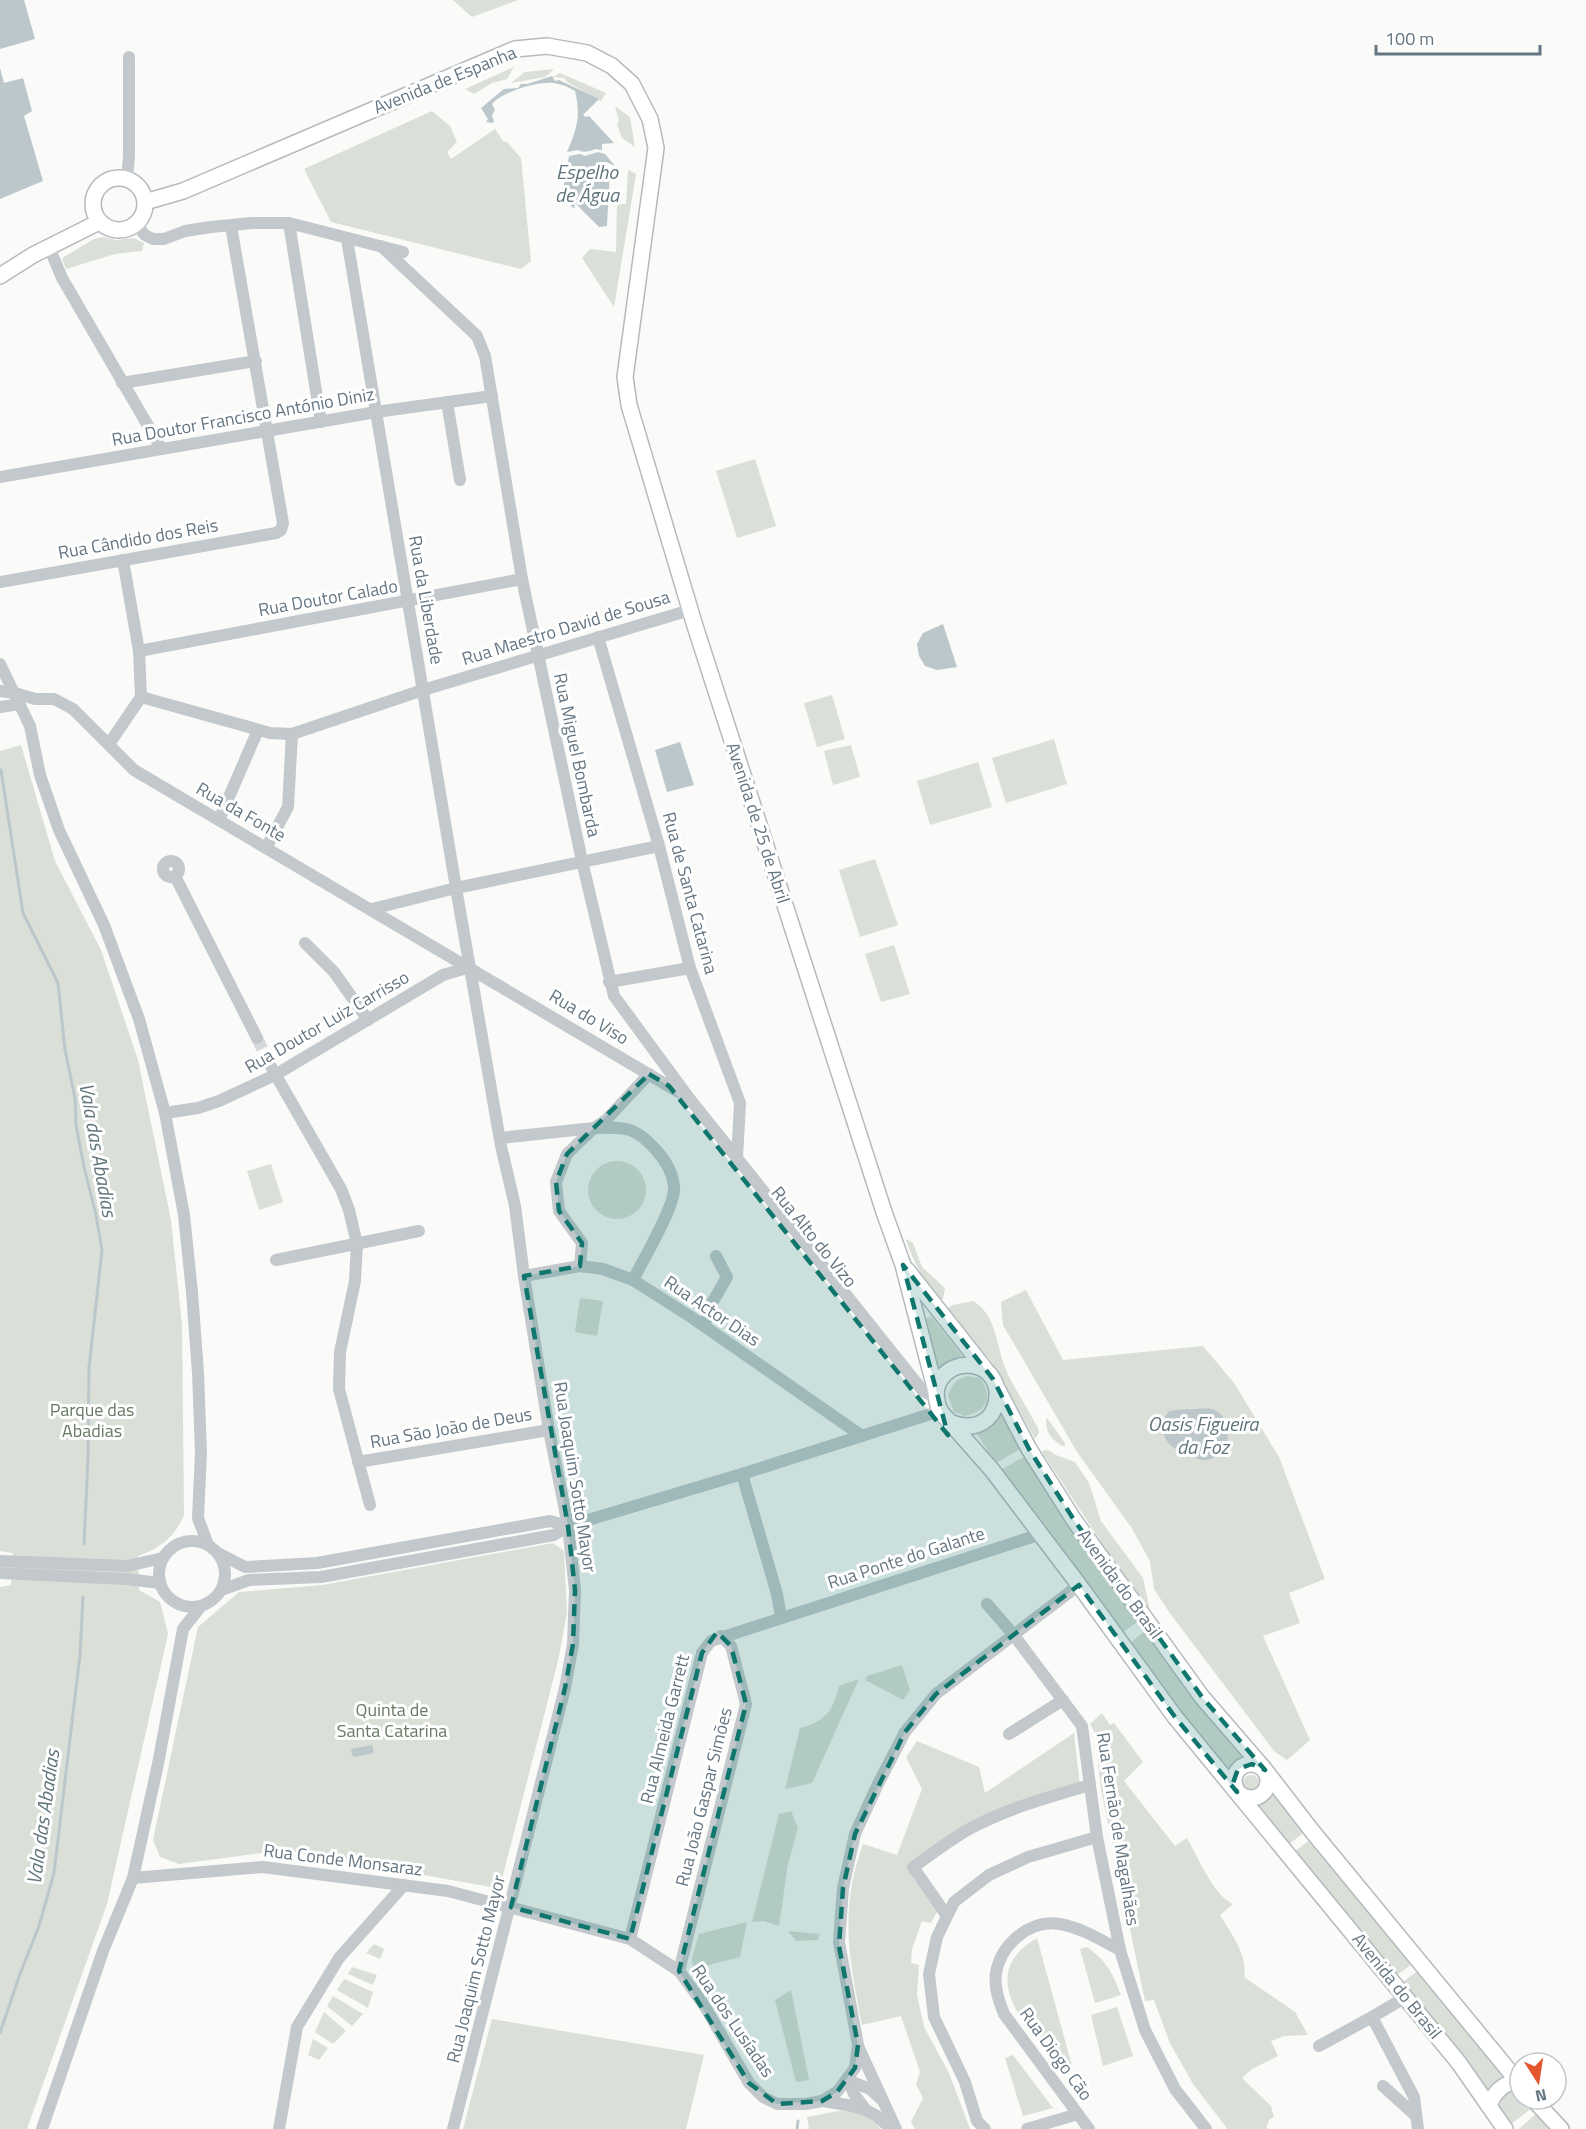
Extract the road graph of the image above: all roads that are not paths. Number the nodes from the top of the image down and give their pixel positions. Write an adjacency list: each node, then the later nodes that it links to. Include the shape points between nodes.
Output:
1 (129, 57): 2 (street)
2 (127, 179): 3 (main road, via 139,187); 4 (main road, via 109,180 97,190 93,207)
3 (145, 202): 6 (main road); 16 (main road, Avenida de Espanha, via 170,196 515,50 547,46 588,53 612,66 632,84 650,119 656,148)
4 (99, 222): 6 (main road, via 113,230); 10 (main road)
5 (289, 223): 7 (street); 8 (street); 21 (street)
6 (136, 224): 7 (street, via 153,239)
7 (231, 226): 15 (street)
8 (347, 239): 9 (street); 20 (street, Rua da Liberdade)
9 (381, 246): 11 (street); 18 (street, Rua Miguel Bombarda, via 477,336)
10 (49, 247): 12 (main road); 17 (street, via 62,278)
11 (403, 252)
12 (33, 255): 13 (main road); 14 (main road)
13 (0, 265)
14 (0, 276)
15 (256, 361): 17 (street); 22 (street)
16 (625, 377): 30 (main road, Avenida de 25 de Abril, via 629,405)
17 (122, 383): 23 (street)
18 (492, 396): 19 (street, Rua Doutor Francisco António Diniz); 27 (street, Rua Miguel Bombarda)
19 (447, 402): 20 (street, Rua Doutor Francisco António Diniz); 25 (street)
20 (376, 412): 21 (street, Rua Doutor Francisco António Diniz); 29 (street, Rua da Liberdade)
21 (321, 422): 22 (street, Rua Doutor Francisco António Diniz)
22 (268, 431): 23 (street, Rua Doutor Francisco António Diniz); 26 (street, Rua Cândido dos Reis, via 281,530)
23 (161, 448): 24 (street, Rua Doutor Francisco António Diniz)
24 (0, 477)
25 (460, 480)
26 (123, 560): 28 (street, Rua Cândido dos Reis); 32 (street)
27 (522, 579): 29 (street, Rua Doutor Calado); 33 (street, Rua Miguel Bombarda)
28 (0, 582)
29 (408, 601): 32 (street, Rua Doutor Calado); 35 (street, Rua da Liberdade)
30 (690, 610): 31 (street, Rua Maestro David de Sousa); 68 (main road, Avenida de 25 de Abril)
31 (598, 637): 33 (street, Rua Maestro David de Sousa); 44 (street, Rua de Santa Catarina)
32 (139, 651): 37 (street)
33 (538, 656): 35 (street, Rua Maestro David de Sousa); 46 (street, Rua Miguel Bombarda)
34 (0, 664): 38 (street)
35 (423, 690): 41 (street, Rua Maestro David de Sousa); 48 (street, Rua da Liberdade)
36 (0, 691): 38 (street, Rua da Fonte)
37 (141, 697): 40 (street, Rua Maestro David de Sousa); 42 (street)
38 (17, 698): 39 (street); 42 (street, Rua da Fonte, via 54,699 73,709); 60 (street, via 30,726 40,775 59,830 104,926 139,1019)
39 (0, 707)
40 (258, 730): 41 (street, Rua Maestro David de Sousa); 43 (street)
41 (292, 734): 45 (street, via 288,807)
42 (109, 744): 43 (street, Rua da Fonte, via 134,770)
43 (219, 820): 45 (street, Rua da Fonte)
44 (659, 846): 46 (street); 52 (street, Rua de Santa Catarina)
45 (266, 848): 49 (street, Rua da Fonte)
46 (582, 861): 48 (street); 53 (street, Rua Miguel Bombarda)
47 (175, 876): 55 (street)
48 (456, 888): 49 (street); 51 (street, Rua da Liberdade)
49 (372, 909): 51 (street, Rua da Fonte)
50 (305, 943): 54 (street, via 334,972)
51 (470, 967): 54 (street, Rua Doutor Luiz Carrisso, via 445,974); 57 (street, Rua do Viso); 62 (street, Rua Joaquim Sotto Mayor)
52 (690, 968): 53 (street); 63 (street, Rua de Santa Catarina, via 741,1103)
53 (609, 982): 59 (street, Rua Miguel Bombarda, via 614,996)
54 (368, 1020): 56 (street, Rua Doutor Luiz Carrisso)
55 (257, 1038)
56 (273, 1070): 60 (street, Rua Doutor Luiz Carrisso, via 219,1101); 65 (street, via 341,1189)
57 (649, 1074): 58 (street, Rua do Viso); 61 (street)
58 (669, 1086): 59 (street, Rua do Viso); 74 (street, Rua Alto do Vizo, via 916,1395)
59 (689, 1098): 63 (street, Rua Miguel Bombarda)
60 (165, 1113): 81 (street, via 184,1215 194,1316 201,1452)
61 (594, 1128): 62 (street); 69 (street, via 567,1154 555,1182 560,1210 582,1243); 71 (street, via 636,1131 669,1166 672,1177 675,1189 668,1210)
62 (500, 1138): 70 (street, Rua Joaquim Sotto Mayor)
63 (737, 1158): 74 (street, Rua Miguel Bombarda, via 923,1391)
64 (419, 1231): 65 (street)
65 (357, 1244): 67 (street); 78 (street, via 356,1281 340,1352 339,1389)
66 (716, 1256): 72 (street, via 727,1277)
67 (276, 1260)
68 (903, 1265): 73 (main road, Avenida do Brasil); 74 (main road)
69 (580, 1266): 70 (street, Rua Actor Dias); 71 (street, Rua Actor Dias)
70 (525, 1276): 76 (street, Rua Joaquim Sotto Mayor)
71 (633, 1280): 72 (street, Rua Actor Dias)
72 (704, 1326): 77 (street, Rua Actor Dias)
73 (992, 1379): 74 (main road, via 981,1368 962,1365 939,1382); 75 (main road, via 997,1403 987,1419 970,1426); 101 (main road, Avenida do Brasil, via 1029,1449 1074,1520 1202,1697)
74 (937, 1401): 75 (main road); 77 (street)
75 (952, 1423): 83 (main road, Avenida do Brasil)
76 (549, 1430): 78 (street, Rua São João de Deus); 82 (street, Rua Joaquim Sotto Mayor)
77 (862, 1436): 79 (street)
78 (358, 1462): 80 (street)
79 (742, 1474): 82 (street); 95 (street)
80 (370, 1505)
81 (198, 1518): 84 (street); 85 (street)
82 (568, 1526): 85 (street, via 550,1521 317,1563 245,1567); 91 (street, via 551,1536 321,1577 249,1580); 107 (street, Rua Joaquim Sotto Mayor, via 575,1590 573,1644)
83 (1041, 1534): 90 (main road, Avenida do Brasil); 95 (street, Rua Ponte do Galante)
84 (183, 1542): 85 (street, via 200,1542); 86 (street)
85 (213, 1549): 91 (street, via 225,1571)
86 (163, 1558): 87 (street, via 127,1566); 89 (street)
87 (0, 1561)
88 (0, 1573): 89 (street)
89 (160, 1583): 92 (street)
90 (1080, 1585): 97 (street); 103 (main road, Avenida do Brasil, via 1175,1717)
91 (221, 1590): 94 (street)
92 (176, 1603): 94 (street); 96 (street)
93 (987, 1604): 97 (street, Rua Fernão de Magalhães)
94 (201, 1605): 96 (street)
95 (781, 1617): 98 (street, Rua Almeida Garrett)
96 (183, 1629): 105 (street)
97 (1013, 1634): 99 (street, Rua Fernão de Magalhães); 114 (street, via 936,1694 905,1732 855,1834 843,1888 839,1946)
98 (721, 1636): 109 (street, Rua Almeida Garrett, via 702,1653); 111 (street, Rua João Gaspar Simões, via 731,1646 746,1704)
99 (1063, 1700): 100 (street); 102 (street, Rua Fernão de Magalhães, via 1082,1726)
100 (1009, 1734)
101 (1265, 1770): 103 (main road, via 1268,1784 1262,1794 1251,1798); 103 (main road, via 1252,1764 1238,1769 1233,1783); 116 (main road, Avenida do Brasil)
102 (1090, 1785): 104 (street, Rua Fernão de Magalhães); 108 (street, via 999,1814 970,1828 913,1867)
103 (1237, 1792): 112 (main road, Avenida do Brasil)
104 (1097, 1838): 108 (street, via 1028,1857 989,1875 954,1902); 110 (street, Rua Fernão de Magalhães)
105 (133, 1878): 106 (street, Rua Conde Monsaraz, via 263,1867); 127 (street, via 103,1951)
106 (404, 1885): 107 (street, Rua Conde Monsaraz); 128 (street, via 339,1958 297,2027)
107 (511, 1906): 109 (street, Rua dos Lusíadas); 129 (street, Rua Joaquim Sotto Mayor)
108 (947, 1916): 132 (street, via 937,1937 929,1974 934,2017 966,2082 977,2121)
109 (630, 1939): 111 (street, Rua dos Lusíadas)
110 (1120, 1950): 125 (street, Rua Diogo Cão, via 1086,1932 1059,1924 1038,1924 1018,1936 1003,1954 996,1973 996,1994 1004,2014); 135 (street, Rua Fernão de Magalhães, via 1145,2030 1175,2089)
111 (679, 1971): 121 (street, Rua dos Lusíadas, via 704,2005 749,2083 764,2097 777,2104)
112 (1406, 1997): 113 (street); 122 (main road, Avenida do Brasil)
113 (1372, 2017): 115 (street); 126 (street, via 1414,2097)
114 (858, 2045): 117 (street, via 855,2068); 120 (street)
115 (1319, 2046)
116 (1508, 2069)
117 (848, 2080): 120 (street); 121 (street); 123 (street)
118 (1508, 2084): 122 (main road, via 1493,2095)
119 (1383, 2086): 126 (street)
120 (881, 2098): 131 (street)
121 (822, 2101): 123 (street, Rua dos Lusíadas)
122 (1489, 2106): 137 (main road, Avenida do Brasil)
123 (866, 2110): 130 (street, Rua dos Lusíadas)
124 (1544, 2111): 138 (main road)
125 (1077, 2114): 133 (street); 134 (street, Rua Diogo Cão)
126 (1415, 2115): 136 (street)
127 (42, 2129)
128 (279, 2129)
129 (453, 2129)
130 (891, 2129)
131 (896, 2129)
132 (985, 2129)
133 (1027, 2129)
134 (1089, 2129)
135 (1206, 2129)
136 (1418, 2129)
137 (1505, 2129)
138 (1561, 2129)

